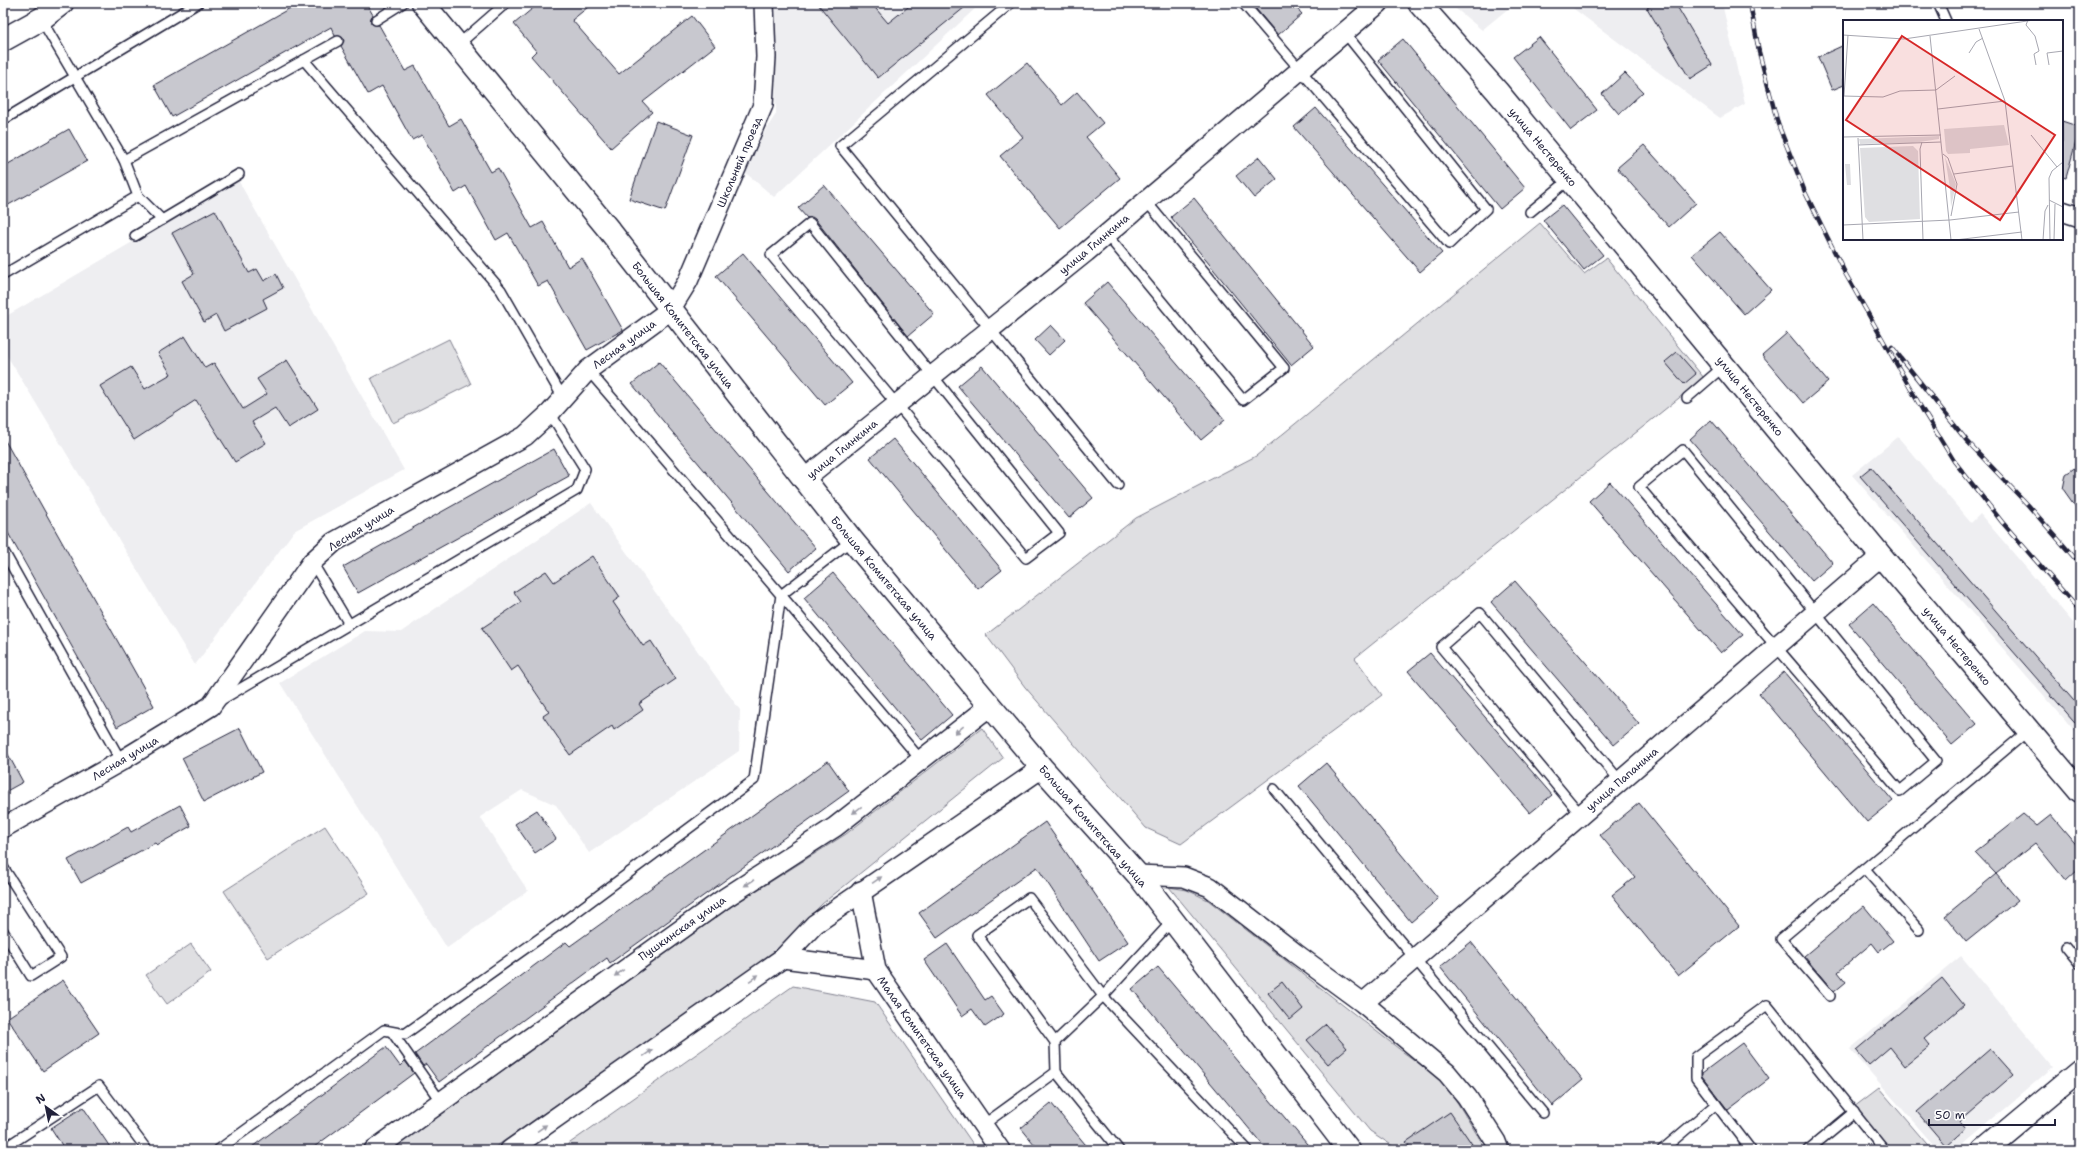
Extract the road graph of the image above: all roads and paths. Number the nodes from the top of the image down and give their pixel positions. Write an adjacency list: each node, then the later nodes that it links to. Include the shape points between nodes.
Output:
1 (62, 3): 12 (street)
2 (198, 3): 21 (lane)
3 (403, 3): 13 (lane)
4 (424, 3): 18 (street, Большая Комитетская улица)
5 (506, 3): 18 (lane)
6 (764, 3): 35 (street, Школьный проезд, via 766,57 763,105 688,281)
7 (1011, 3): 36 (lane, via 840,146)
8 (1243, 3): 20 (lane)
9 (1379, 3): 15 (street, улица Глинкина)
10 (1419, 3): 25 (street, улица Нестеренко)
11 (1938, 3): 14 (lane)
12 (41, 19): 16 (street); 21 (lane)
13 (376, 20)
14 (1946, 20)
15 (1345, 33): 20 (street, улица Глинкина); 20 (lane, via 1486,209 1448,244)
16 (3, 40)
17 (338, 41): 19 (lane)
18 (459, 44): 35 (street, Большая Комитетская улица)
19 (304, 60): 23 (lane); 40 (lane, via 501,290)
20 (1301, 69): 27 (street, улица Глинкина)
21 (75, 77): 22 (lane); 23 (lane)
22 (3, 120)
23 (124, 160): 26 (lane)
24 (240, 174): 31 (lane)
25 (1570, 179): 29 (lane); 37 (street, улица Нестеренко)
26 (138, 196): 31 (lane); 34 (lane)
27 (1146, 201): 32 (street, улица Глинкина); 32 (lane, via 1284,368 1242,400)
28 (2063, 211): 30 (street)
29 (1530, 212)
30 (2080, 217)
31 (162, 220): 33 (lane)
32 (1106, 234): 36 (street, улица Глинкина)
33 (135, 236)
34 (3, 274)
35 (670, 310): 38 (street, Лесная улица); 44 (street, Большая Комитетская улица)
36 (992, 329): 39 (street, улица Глинкина); 45 (lane)
37 (1725, 366): 41 (lane); 48 (street, улица Нестеренко)
38 (588, 370): 40 (street, Лесная улица); 50 (lane)
39 (933, 376): 42 (street, улица Глинкина); 42 (lane, via 810,223 771,255); 42 (lane, via 1059,533 1026,558)
40 (563, 398): 43 (street, Лесная улица)
41 (1687, 398)
42 (897, 405): 44 (street, улица Глинкина)
43 (550, 413): 49 (street, Лесная улица, via 525,436 334,542); 52 (lane, via 585,469 577,490)
44 (803, 480): 46 (street, Большая Комитетская улица)
45 (1118, 485)
46 (852, 540): 50 (lane); 55 (street, Большая Комитетская улица)
47 (3, 550): 58 (lane)
48 (1881, 556): 51 (street, улица Папанина); 56 (street, улица Нестеренко)
49 (312, 562): 52 (lane); 54 (street, Лесная улица)
50 (781, 595): 57 (lane); 80 (lane, via 754,780 564,921 405,1034)
51 (1816, 612): 53 (street, улица Папанина); 53 (lane, via 1936,761 1900,791); 53 (lane, via 1683,450 1639,487)
52 (349, 624): 54 (lane)
53 (1777, 646): 60 (street, улица Папанина)
54 (211, 706): 58 (street, Лесная улица)
55 (990, 706): 57 (street, Пушкинская улица, one-way to 57); 59 (street, Большая Комитетская улица)
56 (2029, 730): 62 (street, улица Нестеренко); 66 (lane)
57 (921, 760): 84 (street, Пушкинская улица, one-way to 84, via 835,826 725,898)
58 (121, 761): 64 (street, Лесная улица)
59 (1042, 768): 67 (street, Большая Комитетская улица); 68 (street, one-way to 59)
60 (1620, 781): 63 (street, улица Папанина); 63 (lane, via 1480,613 1441,647)
61 (1274, 789): 74 (lane)
62 (2080, 791)
63 (1581, 815): 74 (street, улица Папанина)
64 (3, 828)
65 (3, 867): 71 (lane, via 60,957 31,976)
66 (1865, 869): 70 (lane); 78 (lane, via 1781,939)
67 (1138, 875): 69 (street, Большая Комитетская улица); 79 (street, via 1184,877 1210,887)
68 (861, 891): 73 (street, via 815,924); 76 (street, Малая Комитетская улица)
69 (1173, 920): 77 (lane); 98 (street, Большая Комитетская улица)
70 (1919, 930)
71 (3, 931)
72 (2066, 947): 75 (lane)
73 (783, 958): 76 (street); 94 (street, one-way to 73)
74 (1415, 958): 79 (street, улица Папанина); 87 (lane)
75 (2080, 964)
76 (876, 970): 88 (street, Малая Комитетская улица)
77 (1103, 996): 81 (lane); 81 (lane, via 1029,898 977,935); 97 (lane)
78 (1830, 996)
79 (1363, 1003): 99 (street, via 1447,1073 1479,1116)
80 (392, 1032): 84 (lane); 92 (lane, via 384,1030)
81 (1055, 1042): 83 (lane)
82 (2080, 1070): 89 (street)
83 (1056, 1072): 88 (lane); 96 (lane)
84 (441, 1102): 93 (street, Пушкинская улица)
85 (1716, 1104): 86 (lane, via 1696,1078 1696,1057 1767,1005); 100 (lane); 101 (lane)
86 (1854, 1112): 102 (lane); 103 (lane)
87 (1543, 1113)
88 (983, 1125): 95 (street, Малая Комитетская улица)
89 (1990, 1148)
90 (3, 1149): 91 (lane, via 99,1086)
91 (147, 1150)
92 (218, 1150)
93 (374, 1150)
94 (510, 1150)
95 (1000, 1150)
96 (1119, 1150)
97 (1248, 1150)
98 (1349, 1150)
99 (1499, 1150)
100 (1662, 1150)
101 (1750, 1150)
102 (1808, 1150)
103 (1884, 1150)

